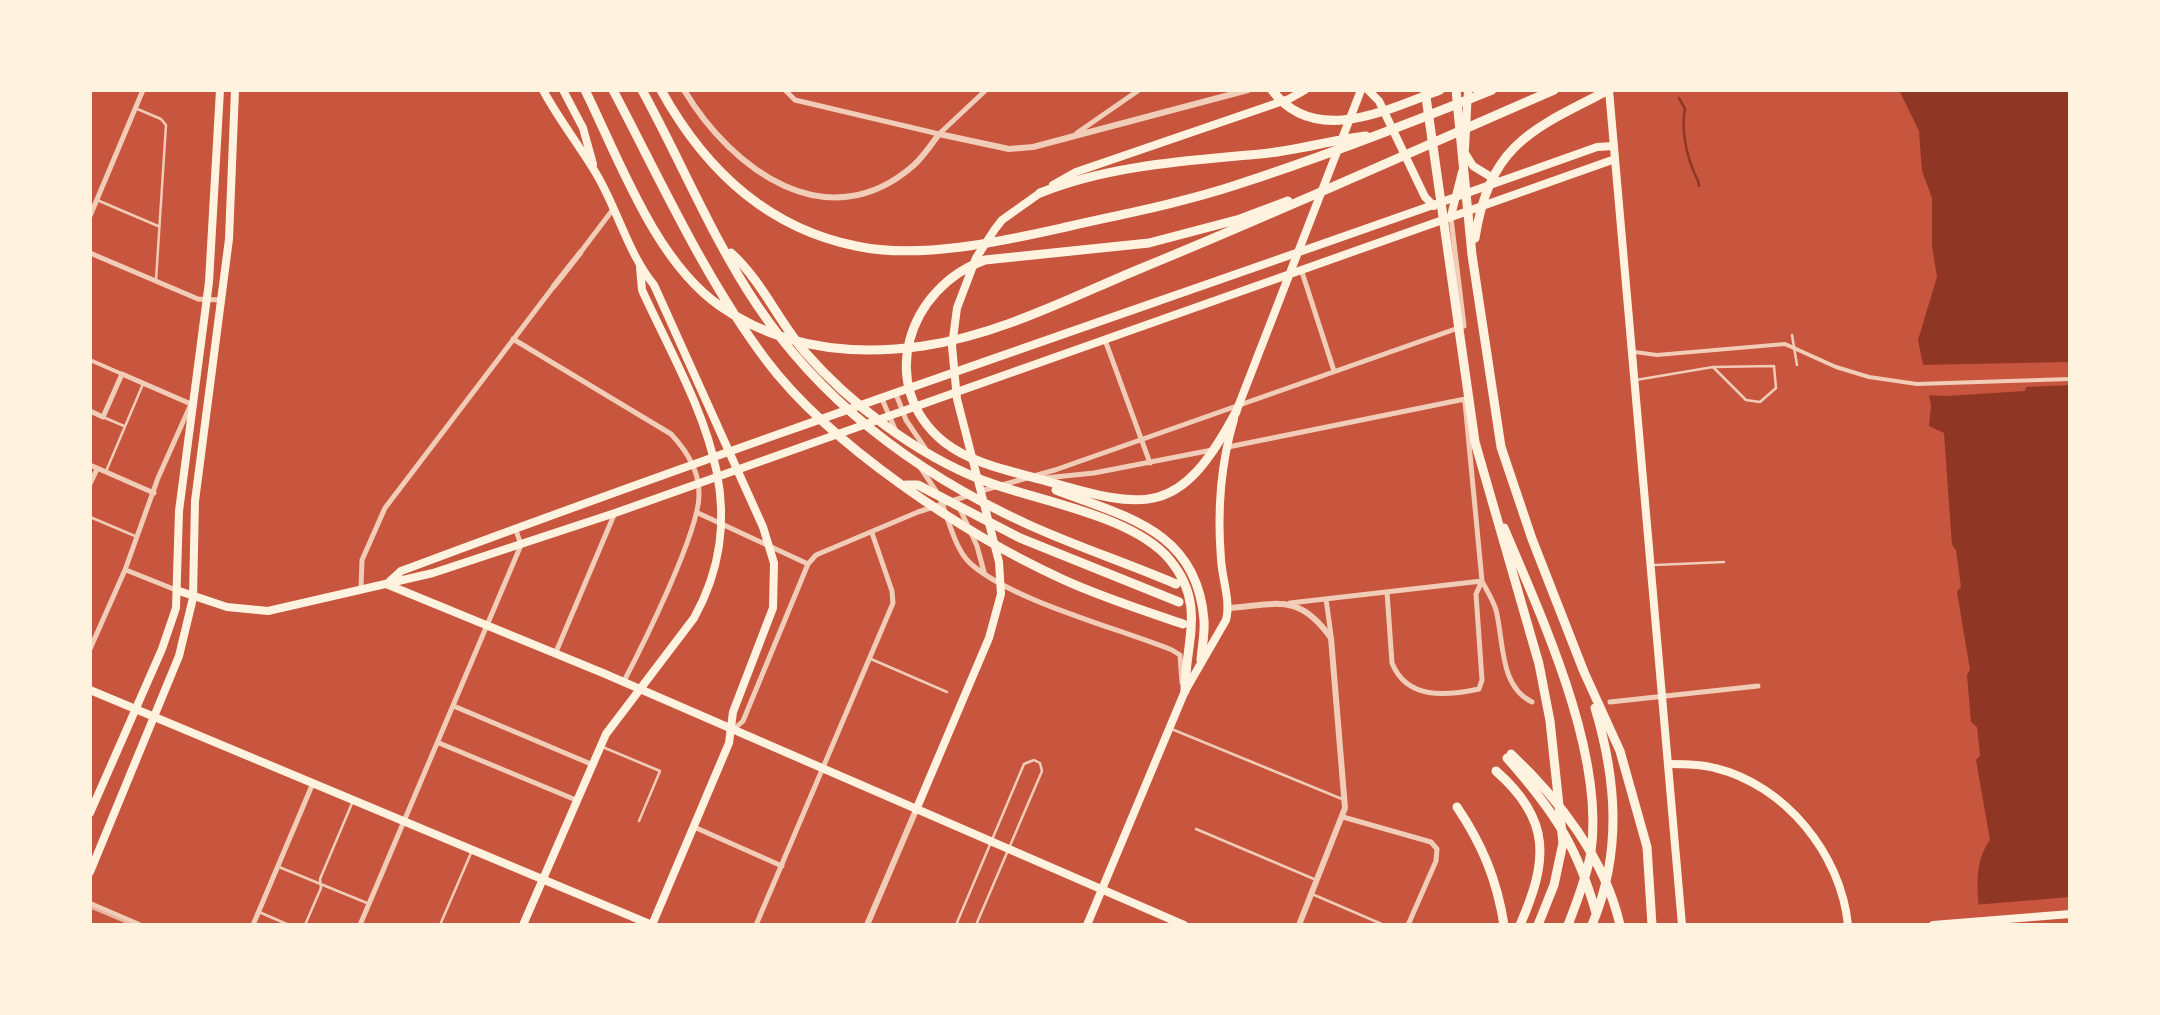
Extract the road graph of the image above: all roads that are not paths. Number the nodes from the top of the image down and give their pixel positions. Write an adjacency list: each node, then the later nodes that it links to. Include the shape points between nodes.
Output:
1 (143, 90): 25 (street)
2 (220, 90): 51 (main road)
3 (235, 90): 52 (main road)
4 (543, 90): 32 (main road)
5 (563, 90): 32 (main road, via 584,128)
6 (585, 90): 34 (highway, via 658,236 694,282 720,306 785,340 820,347 900,348 971,336)
7 (613, 90): 84 (highway, via 688,234 768,362 808,408)
8 (642, 90): 43 (highway)
9 (662, 90): 28 (highway, via 711,163 749,198 808,232 872,249 955,247 1025,236 1232,186)
10 (684, 90): 27 (street, via 706,123 764,178 813,195 856,194 890,182 916,164)
11 (785, 90): 27 (street, via 795,100)
12 (986, 90): 27 (street)
13 (1139, 90): 26 (street)
14 (1248, 90): 26 (street)
15 (1272, 90): 18 (highway, via 1296,113 1330,122)
16 (1305, 90): 35 (main road, via 1076,172)
17 (1365, 90): 38 (main road, via 1379,101); 72 (main road)
18 (1440, 90)
19 (1456, 90): 46 (highway)
20 (1468, 90): 30 (main road)
21 (1492, 90): 28 (highway)
22 (1554, 90): 34 (highway)
23 (1609, 90): 29 (main road); 46 (highway, via 1528,132 1507,153 1489,184)
24 (1425, 93): 86 (highway)
25 (135, 108): 37 (street); 42 (lane, via 166,124)
26 (1077, 133): 27 (street, via 1020,149)
27 (939, 134)
28 (1379, 135): 35 (highway, via 1130,168)
29 (1614, 146): 31 (main road); 33 (main road)
30 (1464, 153): 33 (main road); 36 (main road)
31 (1616, 160): 41 (main road); 57 (main road)
32 (596, 173): 39 (main road)
33 (1500, 182): 36 (main road)
34 (1336, 186): 81 (highway, via 1149,243 985,260 943,282 910,336 908,370 920,412 957,451)
35 (1040, 193): 144 (main road, via 1002,220 963,287 952,346 957,399 999,562 1001,594)
36 (1458, 195): 38 (main road); 41 (main road)
37 (97, 200): 40 (street); 42 (lane)
38 (1432, 204): 41 (main road); 66 (main road)
39 (614, 208): 44 (street); 47 (main road)
40 (90, 216)
41 (1451, 216): 48 (main road); 53 (street)
42 (159, 226): 49 (lane)
43 (723, 246): 103 (highway, via 800,361 884,441 1028,524); 124 (highway, via 804,351 927,453 1131,530 1159,549 1186,589 1193,624)
44 (580, 253): 50 (street)
45 (90, 254): 49 (street)
46 (1472, 255): 119 (highway, via 1501,447)
47 (640, 267): 123 (main road, via 642,290 706,430 722,490 715,568 694,618); 132 (main road, via 654,284 763,527 775,579 769,623)
48 (1301, 269): 56 (main road); 61 (street)
49 (156, 282): 51 (street)
50 (554, 286): 55 (street)
51 (206, 299): 52 (street); 69 (main road)
52 (221, 300): 107 (main road, via 195,501)
53 (1464, 326): 61 (street); 68 (street)
54 (1792, 335): 59 (lane)
55 (513, 339): 79 (street, via 671,434); 104 (street, via 385,508 362,560)
56 (1105, 340): 70 (main road); 76 (street)
57 (1632, 352): 63 (street, via 1788,344 1836,367 1917,384); 64 (main road)
58 (90, 360): 62 (street)
59 (1797, 364)
60 (1713, 367): 60 (lane, via 1774,366 1776,388 1760,402 1746,400); 64 (lane)
61 (1334, 372): 76 (street)
62 (122, 374): 65 (street); 74 (street)
63 (2070, 379)
64 (1634, 380): 98 (main road)
65 (144, 383): 69 (street); 75 (lane)
66 (896, 394): 67 (main road); 70 (street)
67 (882, 399): 73 (street); 79 (main road)
68 (1465, 399): 77 (street); 101 (street)
69 (191, 404): 85 (street); 105 (main road, via 178,511)
70 (901, 410): 73 (main road); 87 (street)
71 (90, 412): 74 (street)
72 (1236, 412): 81 (highway, via 1204,467 1174,490 1138,501); 111 (main road, via 1218,521)
73 (888, 415): 82 (main road); 88 (street)
74 (103, 417): 75 (lane)
75 (125, 426): 80 (lane)
76 (1140, 439): 77 (street); 81 (street)
77 (1150, 462): 81 (street)
78 (94, 466): 80 (street); 83 (street)
79 (692, 466): 82 (street); 92 (main road)
80 (106, 471): 85 (street)
81 (1016, 478): 87 (street); 118 (highway, via 1152,528 1180,554 1201,602)
82 (698, 482): 89 (main road); 90 (street)
83 (90, 484)
84 (903, 484): 109 (highway); 112 (highway, via 1060,578)
85 (154, 493): 94 (street)
86 (1489, 493): 185 (highway, via 1550,721 1563,843); 186 (highway, via 1587,759 1591,852)
87 (955, 499): 88 (street); 100 (street)
88 (942, 504): 93 (street); 100 (street, via 964,556)
89 (615, 513): 95 (main road); 116 (street)
90 (698, 513): 97 (street); 120 (street)
91 (90, 517): 94 (lane)
92 (516, 530): 95 (street); 102 (main road, via 420,564)
93 (872, 533): 97 (street); 117 (street, via 894,597)
94 (137, 536): 99 (street)
95 (521, 545): 102 (main road); 113 (street)
96 (1724, 562): 98 (lane)
97 (808, 564): 132 (street, via 743,720)
98 (1648, 565): 136 (main road)
99 (126, 570): 105 (street); 115 (street)
100 (984, 572): 124 (street, via 1021,593 1172,650 1180,655)
101 (1482, 581): 106 (street); 106 (street, via 1476,594 1479,690 1438,695 1416,689 1392,662); 126 (street, via 1495,606 1511,682)
102 (386, 584): 104 (main road); 113 (main road)
103 (1176, 584)
104 (361, 588): 107 (main road, via 268,611)
105 (178, 591): 107 (main road); 129 (main road, via 170,631)
106 (1387, 592): 108 (street)
107 (194, 598): 130 (main road)
108 (1326, 599): 110 (street); 114 (street)
109 (1179, 602)
110 (1290, 602): 111 (street); 114 (street)
111 (1229, 608): 118 (main road)
112 (1182, 624)
113 (488, 627): 116 (main road); 128 (street)
114 (1331, 638): 140 (street)
115 (90, 649)
116 (555, 655): 120 (main road)
117 (869, 659): 125 (lane); 137 (street)
118 (1201, 660): 124 (main road)
119 (1584, 672): 187 (highway, via 1611,770 1614,820); 189 (highway, via 1620,751 1648,847)
120 (624, 682): 123 (main road)
121 (1758, 686): 127 (street)
122 (90, 690): 129 (main road)
123 (640, 690): 132 (main road); 134 (main road)
124 (1185, 691): 131 (main road)
125 (947, 692)
126 (1532, 702)
127 (1610, 702)
128 (454, 706): 133 (street); 135 (street)
129 (135, 708): 130 (main road); 145 (main road)
130 (155, 717): 139 (main road); 156 (main road)
131 (1169, 728): 140 (lane); 160 (main road)
132 (732, 730): 137 (main road); 149 (main road)
133 (439, 742): 142 (street); 147 (street)
134 (599, 745): 135 (main road); 148 (lane, via 660,771)
135 (591, 764): 142 (main road)
136 (1669, 764): 190 (main road); 191 (main road, via 1722,770 1784,803 1824,856)
137 (823, 769): 144 (main road); 155 (street)
138 (1496, 771): 184 (highway, via 1522,798 1541,836 1537,887)
139 (313, 783): 141 (main road); 154 (street)
140 (1344, 799): 146 (street)
141 (354, 800): 147 (main road); 159 (lane)
142 (576, 800): 157 (main road)
143 (1457, 807): 183 (highway, via 1480,840)
144 (916, 810): 151 (main road); 175 (street)
145 (90, 813)
146 (1343, 817): 158 (street); 182 (street, via 1437,849)
147 (404, 822): 152 (main road); 163 (street)
148 (639, 822)
149 (694, 827): 155 (street); 173 (main road)
150 (1196, 829): 158 (lane)
151 (990, 842): 153 (main road); 153 (lane, via 1024,764 1037,761 1042,771); 176 (lane)
152 (472, 850): 157 (main road); 171 (lane)
153 (1008, 850): 160 (main road); 177 (lane)
154 (279, 866): 159 (lane); 164 (street)
155 (782, 866): 174 (street)
156 (90, 872)
157 (542, 879): 172 (main road); 173 (main road)
158 (1317, 880): 161 (street)
159 (320, 884): 163 (lane); 169 (lane)
160 (1102, 890): 178 (main road); 179 (main road)
161 (1312, 894): 180 (street); 181 (lane)
162 (90, 904): 166 (street)
163 (369, 904): 170 (street)
164 (259, 912): 167 (street); 168 (lane)
165 (2070, 914): 192 (main road)
166 (138, 925)
167 (253, 925)
168 (289, 925)
169 (306, 925)
170 (360, 925)
171 (440, 925)
172 (522, 925)
173 (652, 925)
174 (756, 925)
175 (867, 925)
176 (956, 925)
177 (976, 925)
178 (1087, 925)
179 (1184, 925)
180 (1299, 925)
181 (1384, 925)
182 (1408, 925)
183 (1504, 925)
184 (1520, 925)
185 (1538, 925)
186 (1568, 925)
187 (1595, 925): 188 (highway, via 1585,874 1562,825 1509,756 1556,800 1601,872)
188 (1620, 925)
189 (1652, 925)
190 (1682, 925)
191 (1848, 925)
192 (1933, 925)

